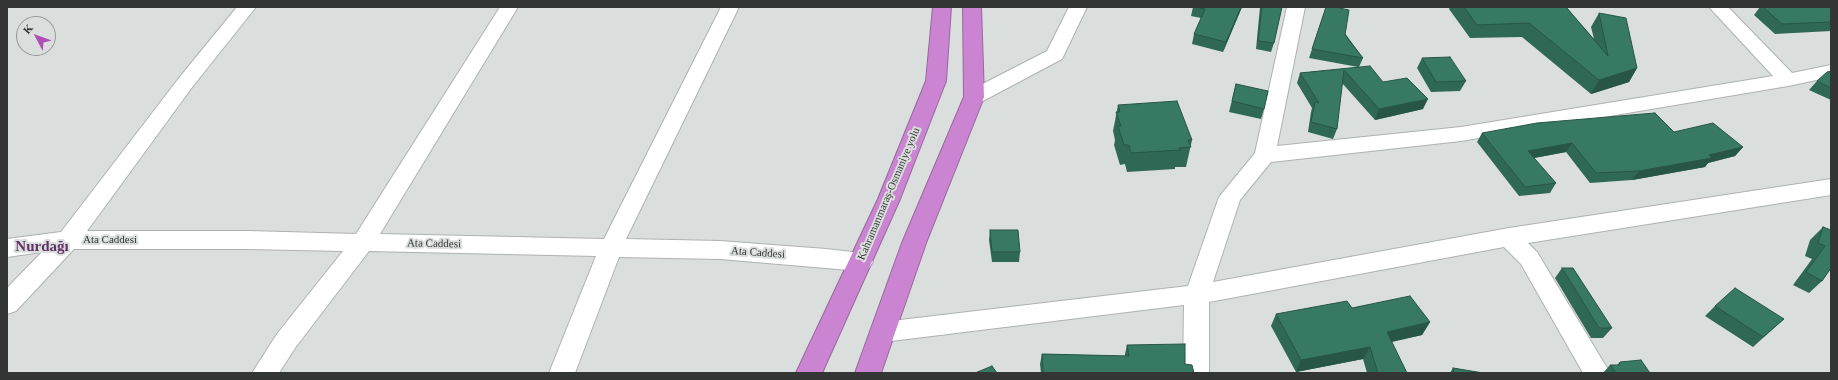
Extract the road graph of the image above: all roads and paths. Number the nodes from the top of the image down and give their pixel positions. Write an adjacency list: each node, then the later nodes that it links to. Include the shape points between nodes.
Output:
1 (246, 7): 16 (street, via 186,82)
2 (509, 7): 17 (street)
3 (730, 7): 18 (street)
4 (942, 7): 20 (highway, Kahramanmaraş-Osmaniye yolu, via 936,81 889,199)
5 (972, 7): 11 (highway)
6 (1078, 7): 11 (street, via 1055,55)
7 (1296, 7): 12 (street)
8 (1718, 7): 10 (street)
9 (1831, 70): 10 (street)
10 (1788, 80): 12 (street, via 1461,134)
11 (974, 96): 23 (highway, via 914,243)
12 (1265, 155): 21 (street, via 1230,197)
13 (1831, 187): 15 (street)
14 (7, 233): 16 (street)
15 (1509, 237): 21 (street); 29 (street, via 1529,258)
16 (68, 240): 17 (street, Ata Caddesi); 19 (street, Ata Caddesi); 22 (street)
17 (363, 242): 18 (street, Ata Caddesi); 24 (street, via 286,341)
18 (611, 247): 20 (street, Ata Caddesi, via 720,250); 25 (street)
19 (7, 248)
20 (860, 262): 26 (highway, Kahramanmaraş-Osmaniye yolu)
21 (1197, 294): 23 (street); 28 (street)
22 (7, 304)
23 (883, 332): 27 (highway)
24 (265, 373)
25 (562, 373)
26 (809, 373)
27 (868, 373)
28 (1196, 373)
29 (1597, 373)

